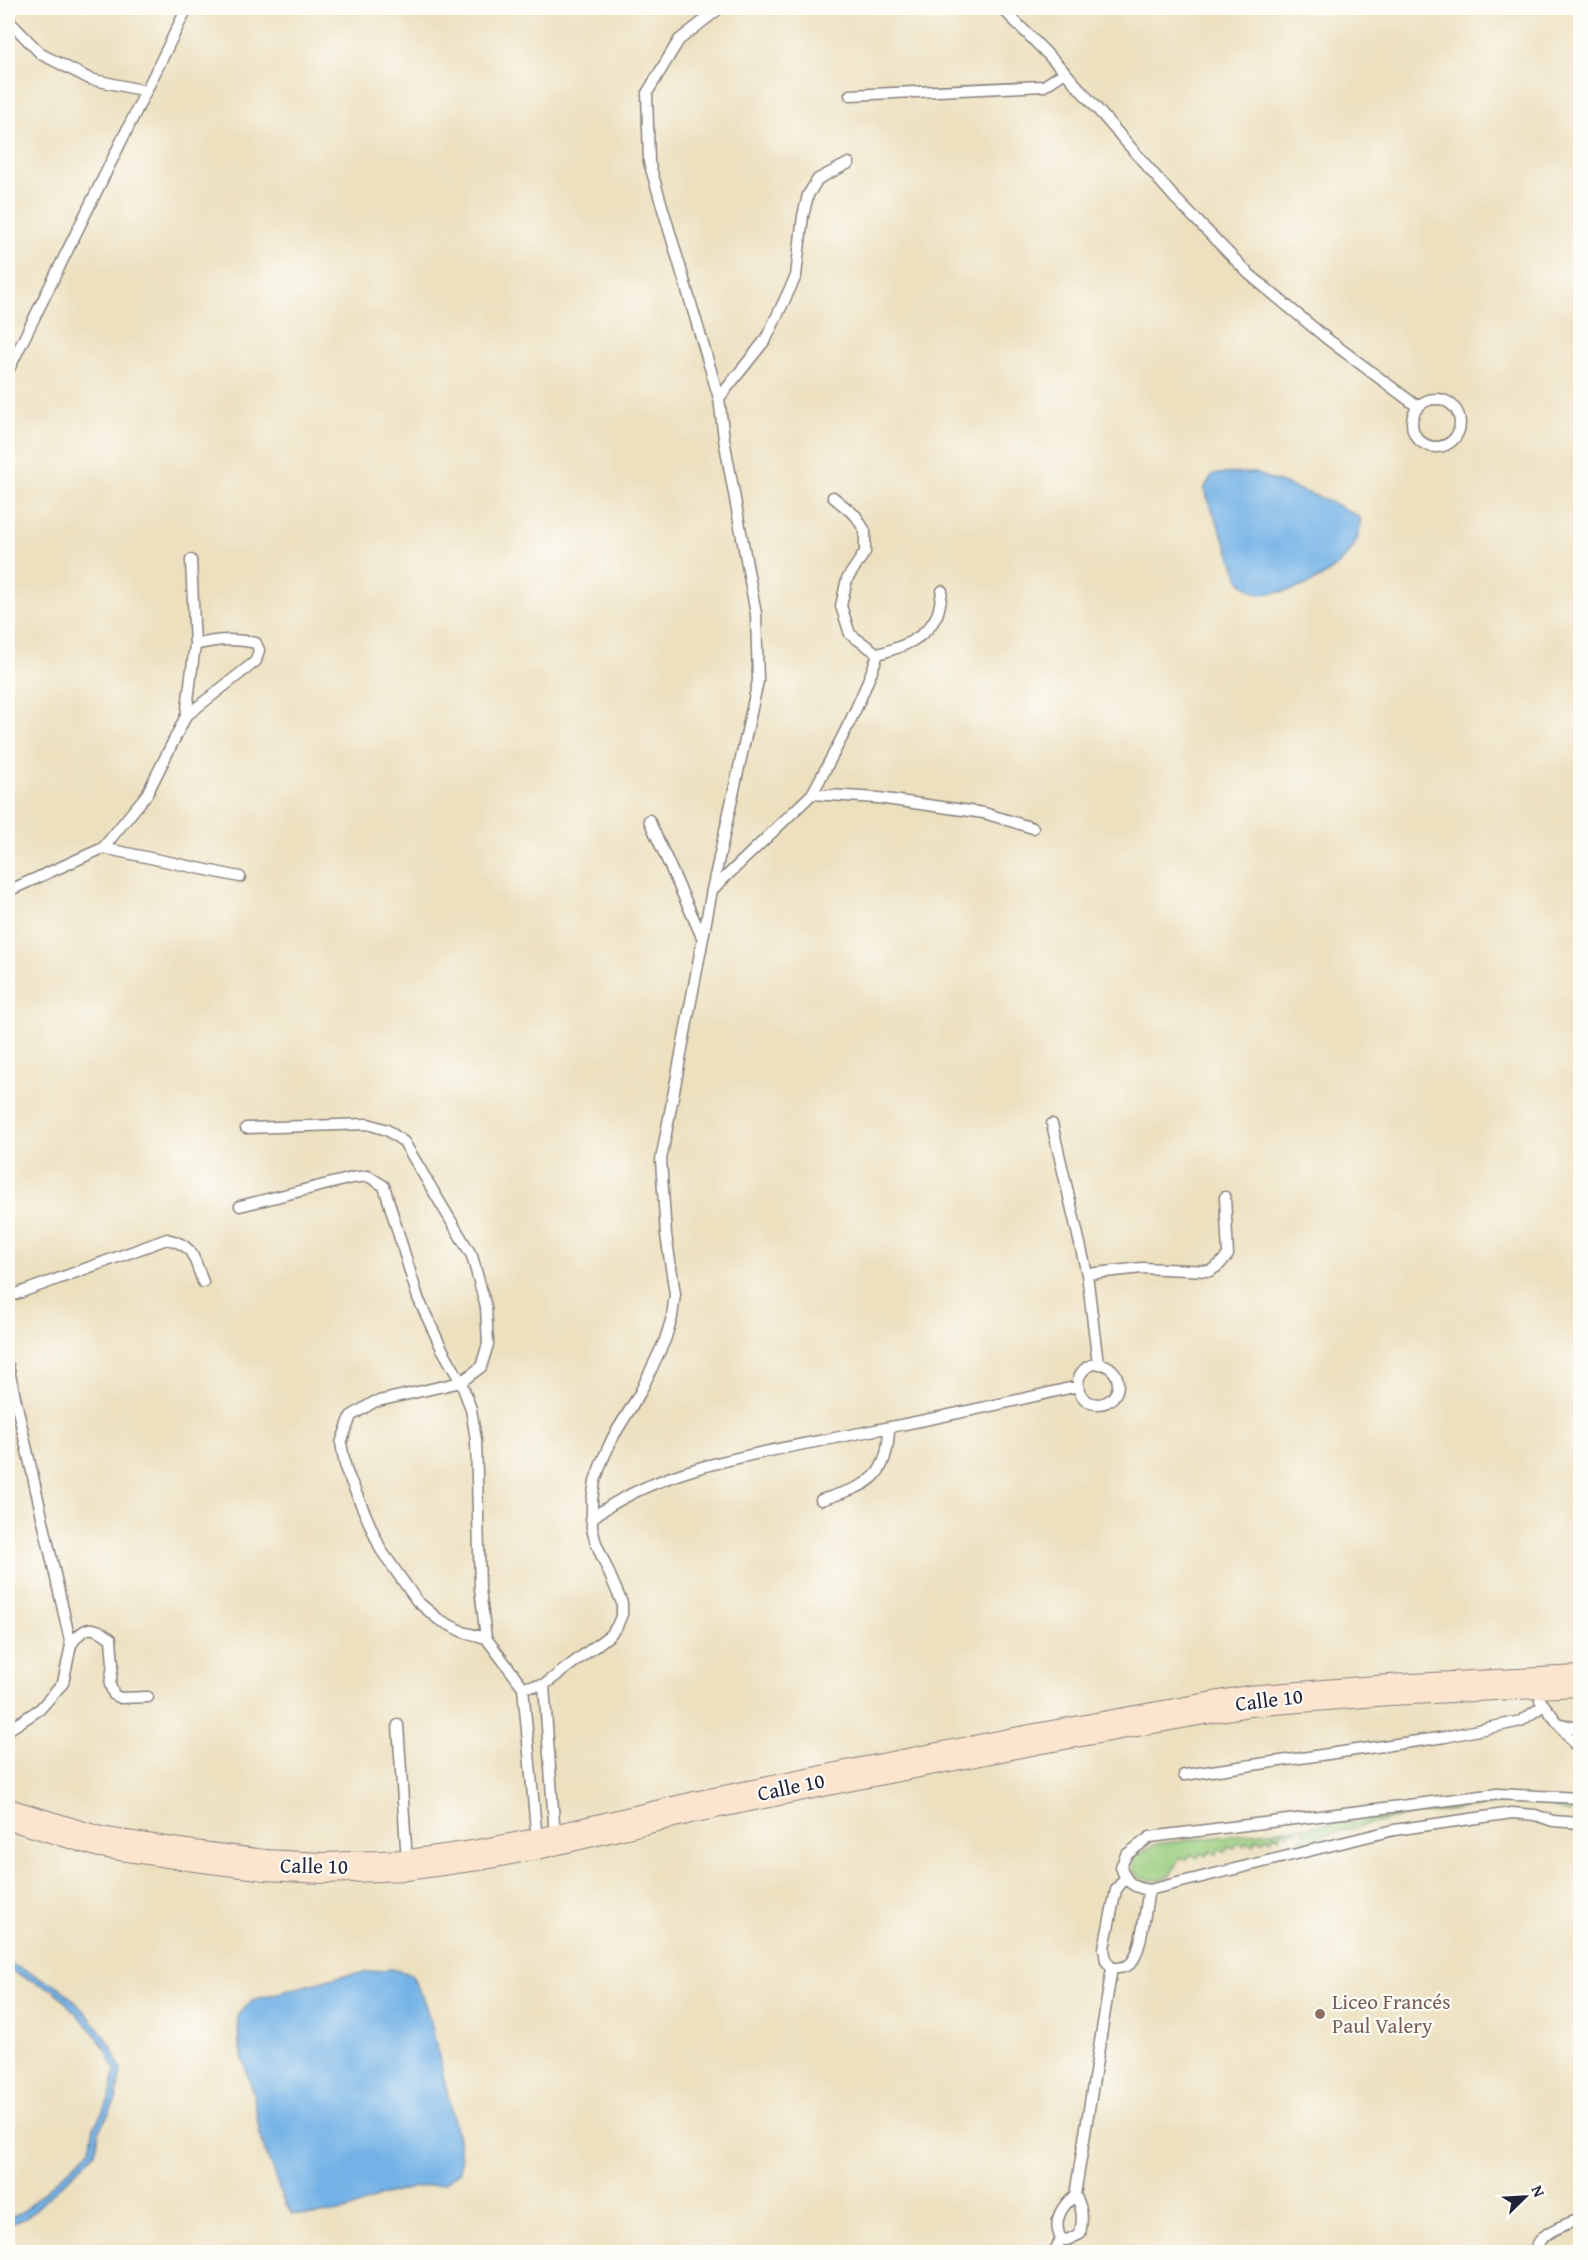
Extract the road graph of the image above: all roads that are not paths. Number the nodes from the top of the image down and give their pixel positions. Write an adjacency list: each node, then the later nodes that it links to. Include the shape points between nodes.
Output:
1 (188, 8): 6 (lane)
2 (720, 8): 10 (lane, via 679,40 647,93 649,162)
3 (1002, 8): 5 (lane)
4 (8, 20): 6 (lane, via 40,54 90,80)
5 (1065, 72): 7 (lane, via 1044,86); 11 (lane, via 1173,196 1249,274)
6 (146, 92): 9 (lane)
7 (850, 96)
8 (849, 163): 10 (lane, via 818,179 808,195 796,276 766,339)
9 (8, 371)
10 (719, 398): 23 (lane, via 756,614 758,681)
11 (1418, 407): 11 (lane, via 1432,399 1455,409 1460,424 1453,440 1439,447 1423,444 1413,431)
12 (833, 496): 16 (lane, via 856,516 865,531 865,552 846,579 841,606 850,634)
13 (191, 560): 15 (lane)
14 (942, 591): 16 (lane, via 937,615 924,633 909,644)
15 (195, 645): 17 (lane); 17 (lane, via 240,639 256,643 259,650 256,661)
16 (878, 654): 18 (lane, via 851,724)
17 (186, 716): 21 (lane, via 147,794)
18 (812, 794): 20 (lane, via 878,798 972,812); 23 (lane)
19 (649, 820): 25 (lane)
20 (1033, 828)
21 (103, 848): 22 (lane); 24 (lane)
22 (240, 878)
23 (712, 890): 25 (lane)
24 (8, 891)
25 (703, 938): 39 (lane, via 661,1160 675,1294 672,1317 640,1393 602,1461 593,1490)
26 (1052, 1124): 30 (lane)
27 (246, 1128): 35 (lane, via 368,1125 387,1130 404,1142 472,1256 486,1307 488,1344 481,1367)
28 (1225, 1197): 30 (lane, via 1228,1255 1219,1265 1210,1270 1142,1268)
29 (240, 1206): 35 (lane, via 352,1178 368,1176 384,1186 418,1298)
30 (1087, 1274): 33 (lane)
31 (202, 1282): 32 (lane, via 191,1251 183,1243 166,1239)
32 (8, 1297)
33 (1098, 1364): 36 (lane, via 1086,1368); 36 (lane, via 1112,1370 1118,1379 1113,1398 1104,1403 1089,1402)
34 (8, 1366): 41 (lane)
35 (461, 1382): 40 (lane, via 476,1440 480,1588); 40 (lane, via 374,1402 351,1416 341,1443 346,1470 381,1550 417,1601 438,1619)
36 (1078, 1386): 37 (lane)
37 (889, 1428): 38 (lane, via 889,1447 879,1472 865,1485); 39 (lane, via 745,1455 690,1471 621,1499)
38 (821, 1500)
39 (591, 1519): 43 (lane, via 596,1543 619,1591 622,1614 610,1635)
40 (486, 1638): 44 (lane)
41 (71, 1645): 46 (lane, via 79,1633 89,1628 100,1630 111,1639 110,1685 114,1695); 49 (lane, via 63,1683 40,1709)
42 (1581, 1681): 45 (main road, Calle 10)
43 (544, 1685): 44 (lane); 57 (lane)
44 (523, 1687): 57 (lane)
45 (1535, 1694): 47 (lane); 52 (lane, via 1521,1721 1496,1727); 57 (main road, Calle 10, via 1332,1693 1248,1701 845,1776)
46 (148, 1697)
47 (1561, 1724): 50 (lane); 51 (lane)
48 (398, 1725): 58 (lane)
49 (8, 1730)
50 (1581, 1730)
51 (1581, 1751)
52 (1184, 1775)
53 (1581, 1800): 55 (lane); 59 (lane, via 1497,1794 1150,1838 1126,1856 1121,1867)
54 (8, 1814): 58 (main road, Calle 10, via 100,1842 195,1857 312,1868)
55 (1581, 1816)
56 (1581, 1823): 60 (lane, via 1512,1813 1435,1823)
57 (546, 1842): 58 (main road, Calle 10)
58 (407, 1865)
59 (1125, 1878): 60 (lane, via 1135,1888); 61 (lane, via 1116,1890 1106,1934 1106,1961)
60 (1149, 1890): 61 (lane, via 1132,1962)
61 (1112, 1968): 62 (lane)
62 (1075, 2195): 64 (lane, via 1058,2216); 64 (lane, via 1083,2219 1080,2234)
63 (1581, 2219): 66 (lane, via 1545,2234)
64 (1061, 2239): 65 (lane)
65 (1054, 2253)
66 (1535, 2253)

